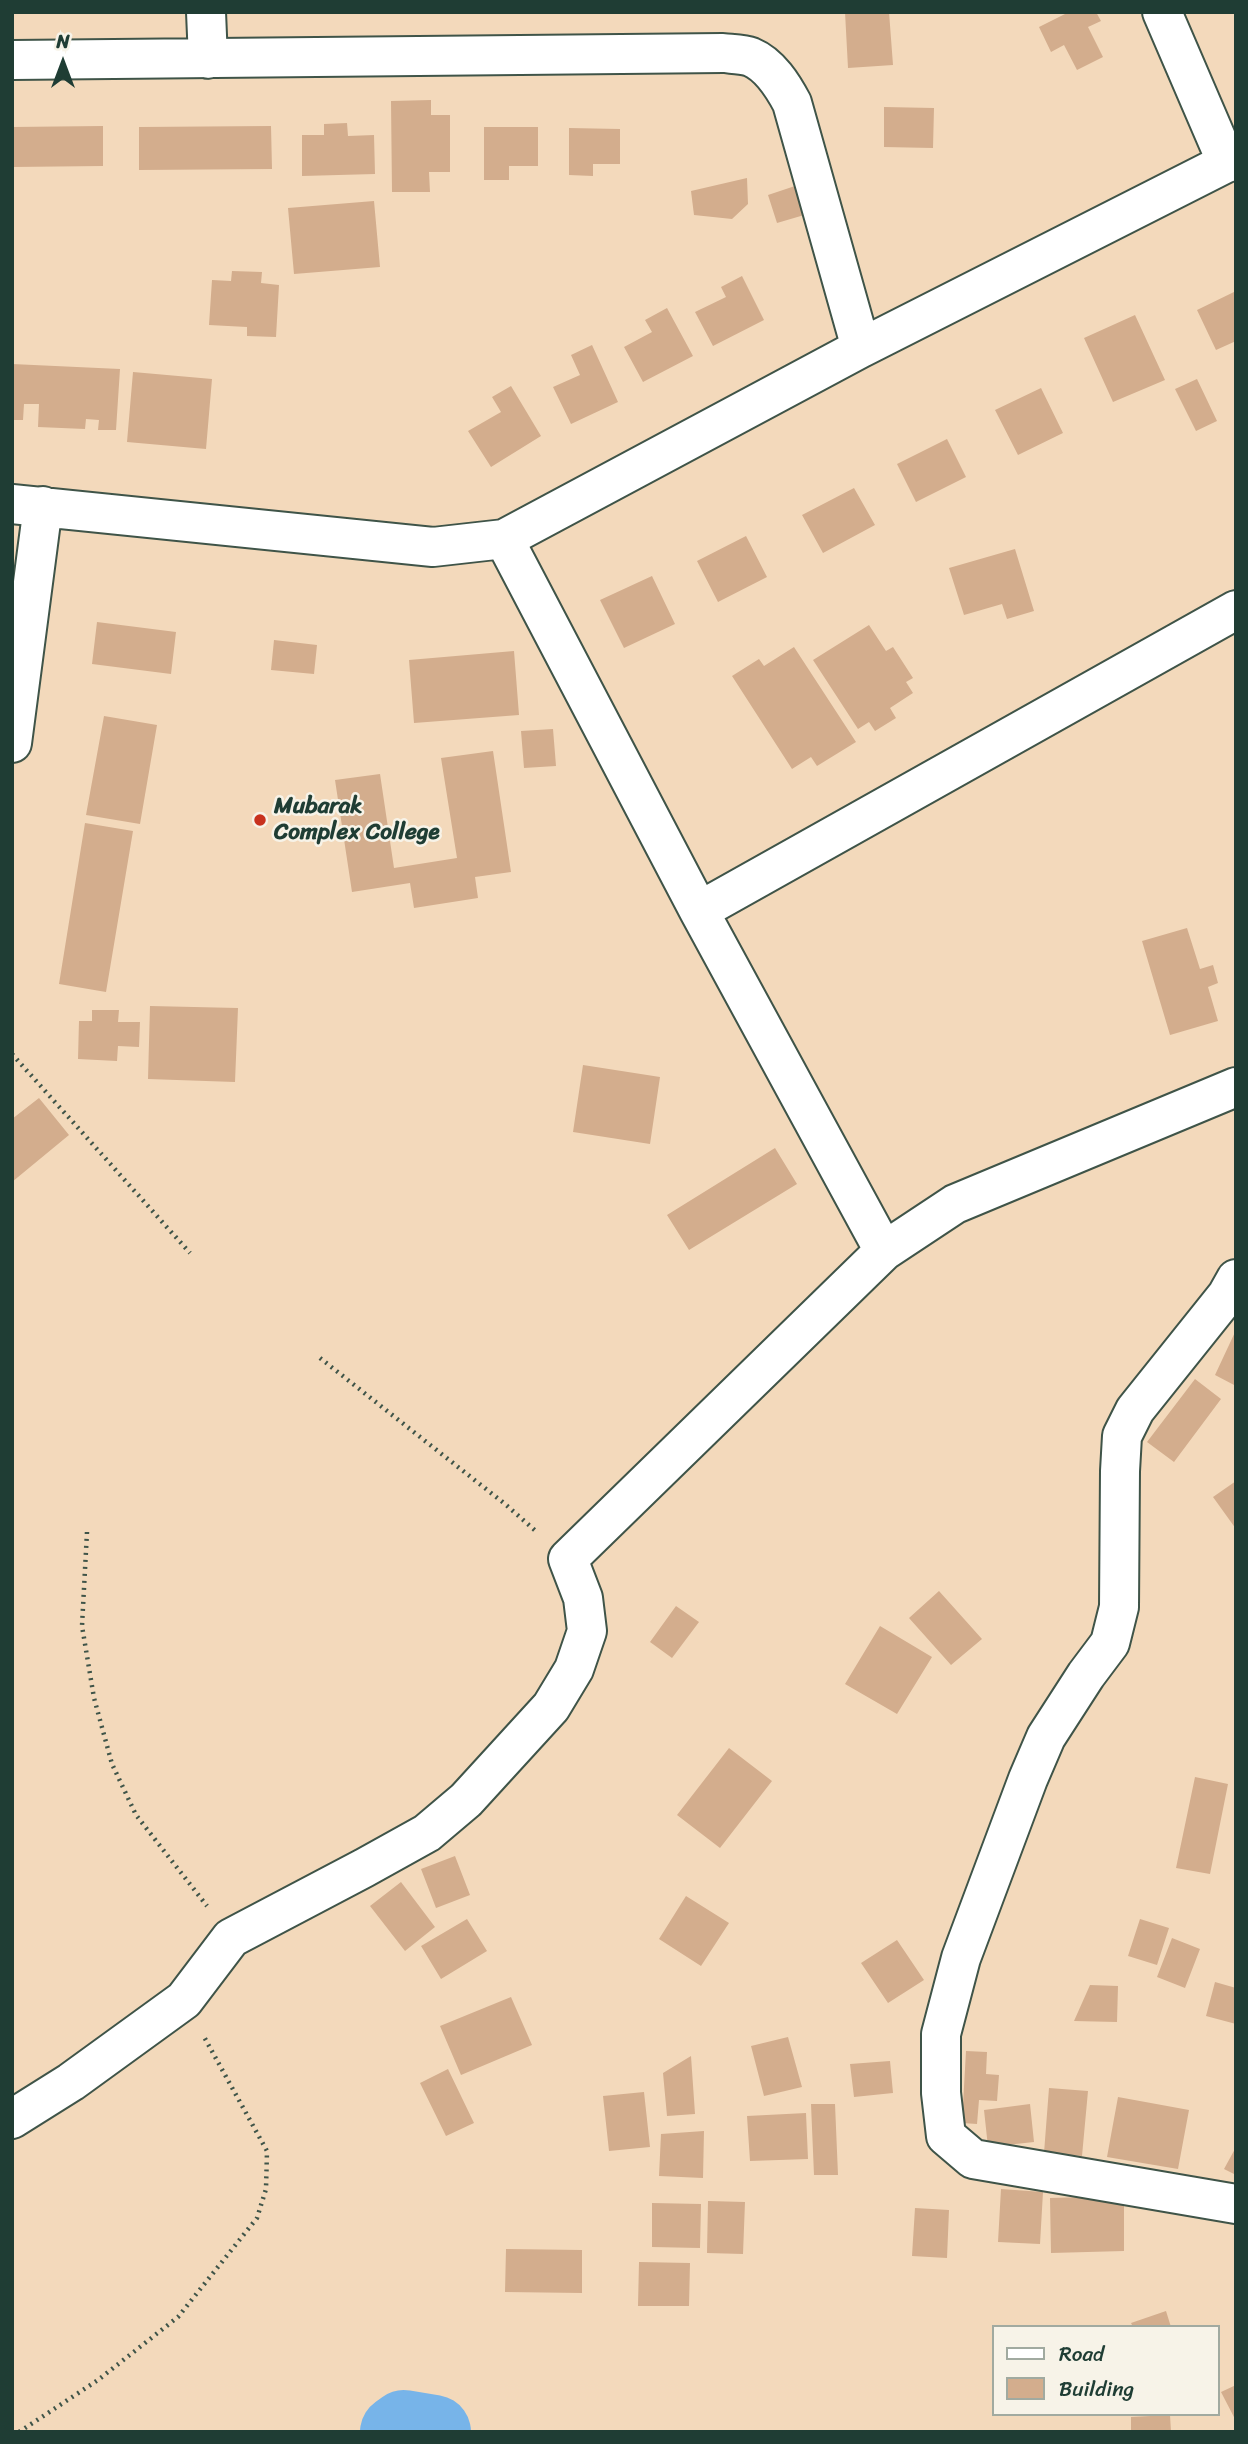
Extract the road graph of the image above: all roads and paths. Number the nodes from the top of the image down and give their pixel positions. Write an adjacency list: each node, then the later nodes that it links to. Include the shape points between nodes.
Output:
1 (206, 12): 4 (street)
2 (1162, 12): 5 (street)
3 (12, 60): 4 (street)
4 (208, 60): 6 (street, via 723,53 751,57 770,72 792,103)
5 (1231, 160): 6 (street)
6 (861, 348): 8 (street)
7 (28, 505): 8 (street, via 433,547); 10 (street)
8 (504, 539): 11 (street)
9 (1236, 610): 11 (street)
10 (12, 743)
11 (699, 911): 14 (street)
12 (12, 1054): 15 (path)
13 (1236, 1087): 14 (street, via 955,1204)
14 (884, 1251): 19 (street)
15 (190, 1253)
16 (1236, 1279): 23 (street, via 1135,1410 1122,1436 1119,1607 1110,1643 1046,1737 961,1958 941,2034 946,2136 973,2159)
17 (320, 1358): 19 (path)
18 (87, 1532): 20 (path, via 82,1626 94,1698 112,1763 136,1815)
19 (568, 1559): 20 (street, via 583,1598 587,1631 574,1669 551,1707 466,1800 427,1833)
20 (231, 1938): 21 (street)
21 (184, 2000): 22 (street); 24 (path, via 267,2151 266,2189 257,2218 178,2316 98,2380)
22 (12, 2119)
23 (1236, 2204)
24 (19, 2432)

